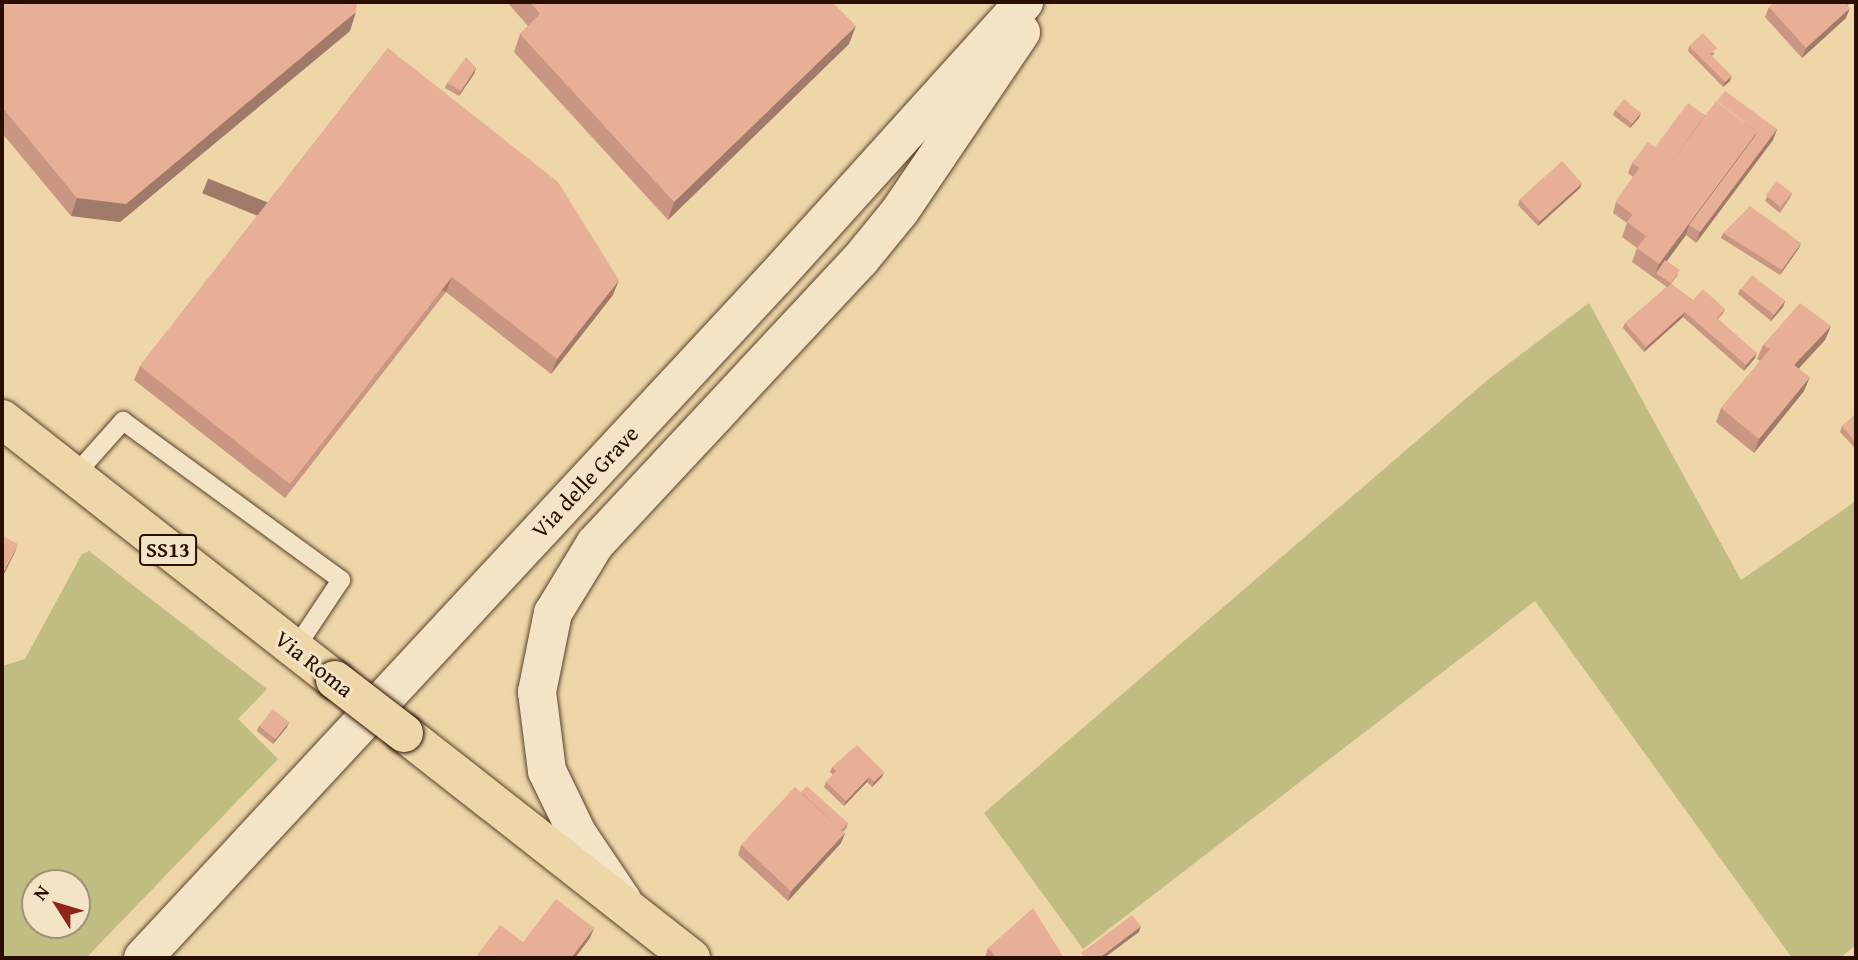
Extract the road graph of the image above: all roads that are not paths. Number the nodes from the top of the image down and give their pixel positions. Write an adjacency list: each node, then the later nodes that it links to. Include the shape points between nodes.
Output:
1 (1002, 2): 4 (main road)
2 (1024, 2): 4 (main road, Via delle Grave)
3 (1041, 2): 8 (main road, via 900,211 860,260 595,544 572,575 553,613 537,692 547,771 577,833)
4 (988, 40): 9 (main road, Via delle Grave, via 774,279)
5 (2, 419): 6 (main road, Via Roma / SS13)
6 (74, 476): 7 (main road, Via Roma / SS13); 7 (lane, via 123,421 341,580)
7 (295, 649): 8 (main road, Via Roma / SS13, bridge)
8 (627, 908): 10 (main road, Via Roma)
9 (143, 958)
10 (691, 958)

